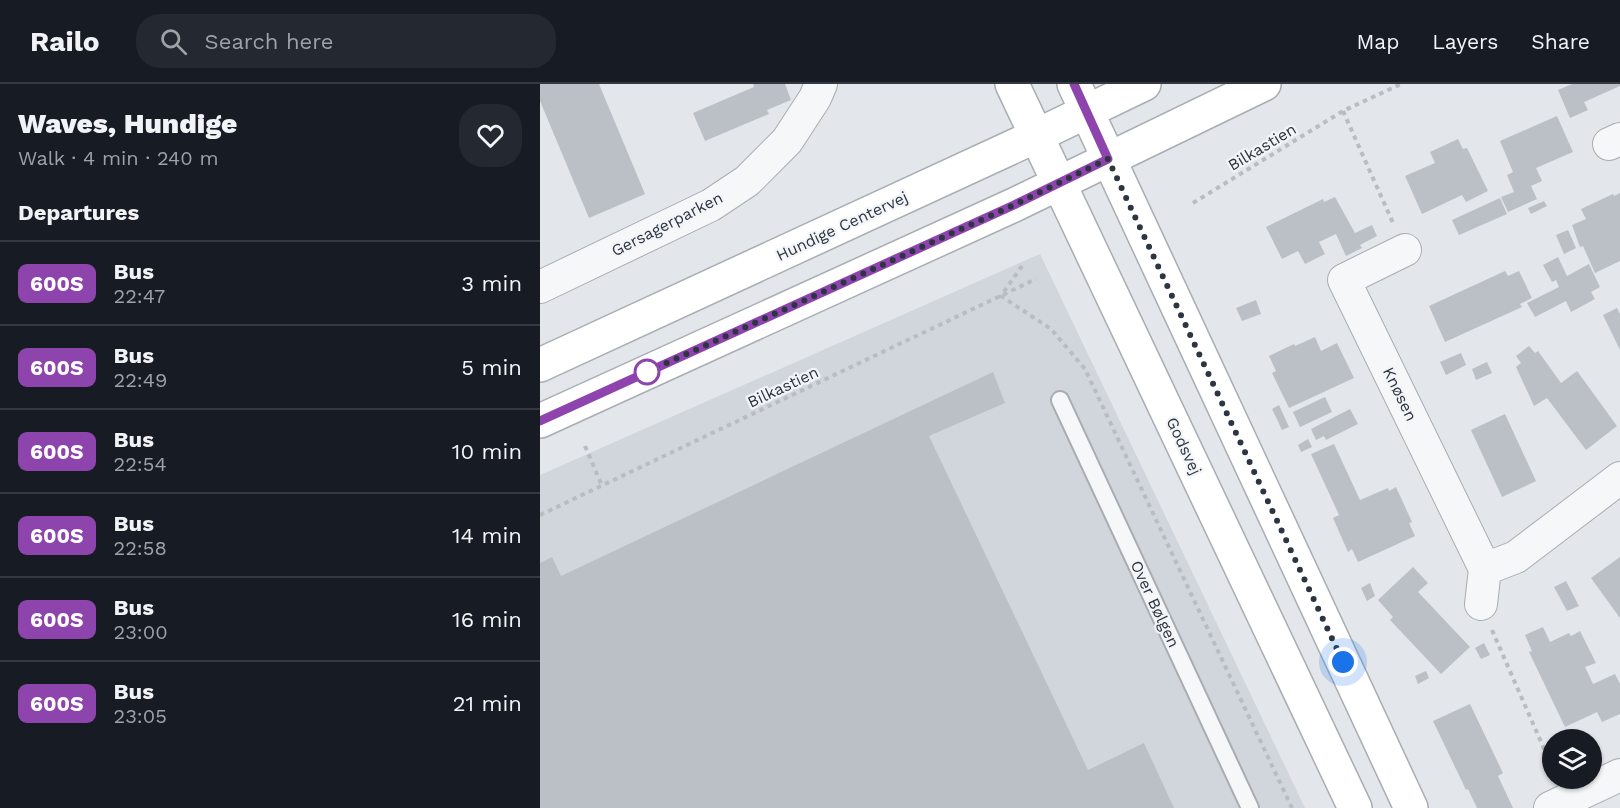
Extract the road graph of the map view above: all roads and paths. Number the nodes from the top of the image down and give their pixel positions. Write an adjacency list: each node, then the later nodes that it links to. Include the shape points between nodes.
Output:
1 (821, 84): 15 (street, Gersagerparken, via 786,141 747,180 711,205)
2 (1012, 84): 8 (street, Godsvej)
3 (1144, 84): 6 (street, Hundige Centervej)
4 (1264, 84): 9 (street)
5 (1401, 84): 7 (path, Bilkastien)
6 (1080, 98): 8 (street, Hundige Centervej); 9 (street)
7 (1343, 111): 11 (path, Bilkastien); 12 (path)
8 (1036, 136): 10 (street, Godsvej); 17 (street, Hundige Centervej)
9 (1108, 159): 10 (street); 31 (street)
10 (1060, 183): 19 (street); 30 (street, Godsvej)
11 (1193, 202)
12 (1405, 250): 24 (street, Knøsen, via 1344,280)
13 (1022, 266): 16 (path)
14 (1036, 279): 16 (path, Bilkastien)
15 (540, 287)
16 (1001, 296): 22 (path, Bilkastien); 29 (path, via 1051,329 1085,369)
17 (540, 365)
18 (1060, 400): 28 (lane, Over Bølgen)
19 (540, 421)
20 (585, 446): 22 (path)
21 (1620, 478): 24 (street, via 1516,557)
22 (602, 486): 23 (path, Bilkastien)
23 (540, 515)
24 (1485, 569): 25 (street)
25 (1481, 604): 26 (path)
26 (1542, 744)
27 (1620, 775): 32 (street)
28 (1250, 808)
29 (1292, 808)
30 (1354, 808)
31 (1411, 808)
32 (1550, 808)

